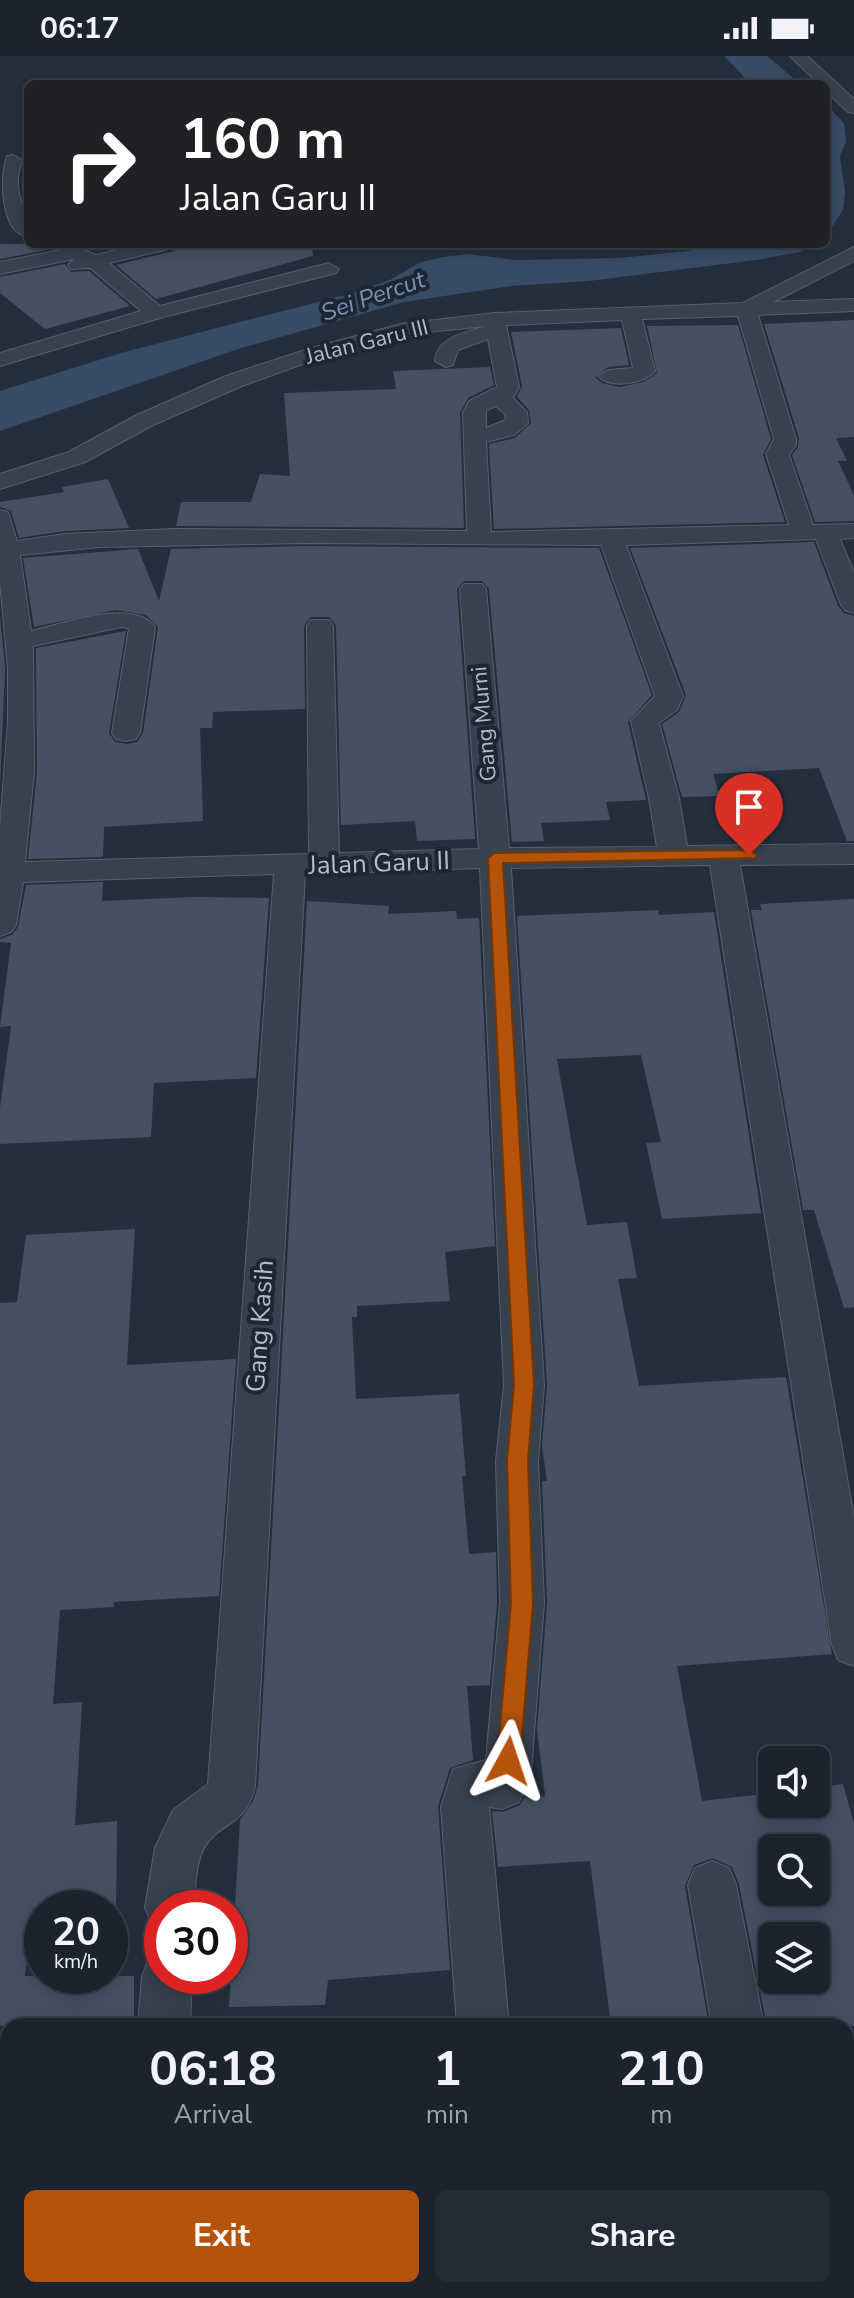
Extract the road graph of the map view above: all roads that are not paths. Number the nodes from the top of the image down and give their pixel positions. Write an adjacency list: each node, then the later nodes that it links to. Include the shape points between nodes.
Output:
1 (798, 56): 2 (street)
2 (813, 69): 3 (street); 4 (street)
3 (840, 69)
4 (825, 80)
5 (830, 85): 6 (street)
6 (854, 108)
7 (13, 160): 8 (street, via 6,191)
8 (24, 227)
9 (24, 230): 10 (street)
10 (0, 236)
11 (149, 248): 13 (street)
12 (854, 253): 18 (street)
13 (94, 261): 14 (street, via 68,253); 16 (street); 19 (street)
14 (0, 268)
15 (329, 269): 19 (street)
16 (0, 287)
17 (854, 305): 18 (street, Jalan Garu III)
18 (743, 311): 20 (street, Jalan Garu III); 30 (street, via 785,439 777,454)
19 (156, 313): 22 (street)
20 (631, 314): 21 (street, Jalan Garu III); 24 (street, via 644,371)
21 (495, 324): 23 (street, via 451,346); 25 (street, via 508,387); 27 (street, Jalan Garu III, via 408,328 315,353 221,386 77,457)
22 (0, 360)
23 (446, 361)
24 (609, 376)
25 (499, 397): 26 (street, via 477,406); 26 (street, via 516,412 517,423)
26 (475, 438): 32 (street)
27 (0, 482)
28 (0, 517): 33 (street)
29 (854, 531): 30 (street)
30 (814, 532): 31 (street); 35 (street)
31 (611, 538): 32 (street); 40 (street, via 669,696 667,704 645,721)
32 (479, 539): 33 (street, via 287,533 66,541)
33 (4, 552): 37 (street)
34 (473, 589): 42 (street, Gang Murni)
35 (854, 605)
36 (320, 626): 43 (street, Gang Kasih)
37 (21, 641): 38 (street, via 121,619 136,621 142,627); 44 (street, via 18,787)
38 (126, 733)
39 (854, 854): 41 (street, Jalan Garu II)
40 (673, 855): 41 (street, Jalan Garu II); 42 (street, Jalan Garu II)
41 (723, 855): 46 (street)
42 (495, 858): 43 (street, Jalan Garu II); 51 (street, Gang Murni, via 524,1385 517,1461 522,1603 508,1772 502,1785 470,1786 465,1807)
43 (307, 866): 44 (street, Jalan Garu II); 48 (street, Gang Kasih, via 231,1786 229,1796 184,1833)
44 (5, 873): 45 (street)
45 (0, 925)
46 (854, 1645)
47 (712, 1885): 52 (street)
48 (171, 1890)
49 (166, 1994): 50 (street)
50 (164, 2018)
51 (482, 2018)
52 (737, 2018)

